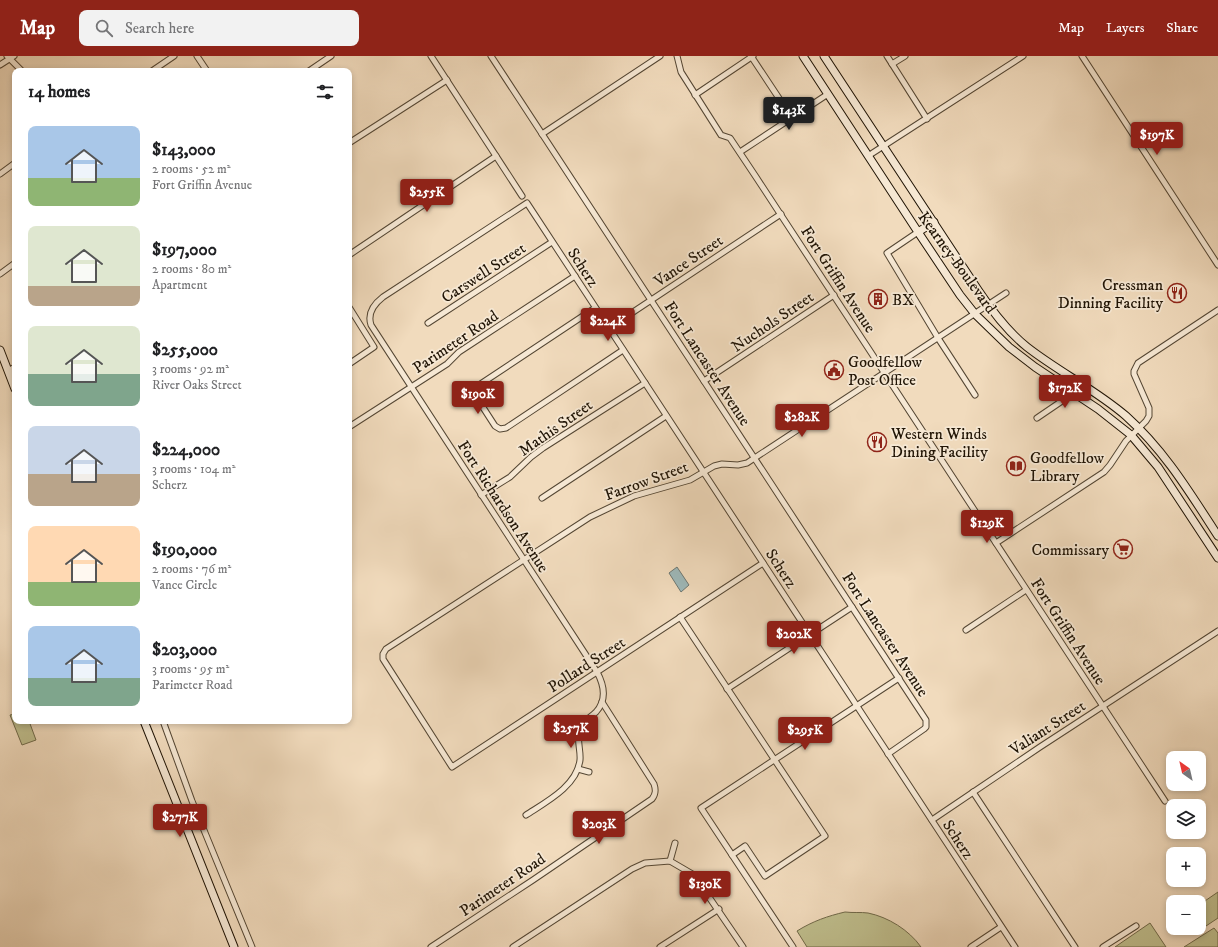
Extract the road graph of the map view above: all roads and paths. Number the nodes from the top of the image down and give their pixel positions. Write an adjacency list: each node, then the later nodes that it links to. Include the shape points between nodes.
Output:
1 (174, 56): 19 (street)
2 (197, 56): 20 (street)
3 (331, 56): 21 (street)
4 (431, 56): 22 (street)
5 (491, 56): 27 (street, Fort Lancaster Avenue)
6 (660, 56): 27 (street)
7 (676, 56): 23 (street, Fort Griffin Avenue, via 681,72)
8 (752, 56): 23 (street); 25 (street)
9 (804, 56): 24 (street, Kearney Boulevard)
10 (824, 56): 29 (street, Kearney Boulevard)
11 (887, 56): 16 (street)
12 (905, 56): 16 (street)
13 (1023, 56): 26 (street)
14 (1082, 56): 42 (street)
15 (10, 57): 17 (street); 18 (street)
16 (892, 64): 26 (street)
17 (0, 65)
18 (19, 68)
19 (156, 68)
20 (206, 68)
21 (313, 68)
22 (447, 80): 28 (street); 31 (street)
23 (695, 94): 30 (street, Fort Griffin Avenue, via 721,135 730,138)
24 (828, 94): 25 (street); 32 (street, Kearney Boulevard)
25 (792, 118): 30 (street)
26 (927, 119): 29 (street)
27 (542, 134): 48 (street, Fort Lancaster Avenue)
28 (352, 142)
29 (884, 146): 32 (street); 38 (street, Kearney Boulevard)
30 (740, 152): 37 (street, Fort Griffin Avenue)
31 (496, 156): 35 (street); 41 (street)
32 (868, 156): 39 (street, Kearney Boulevard)
33 (12, 165): 34 (street)
34 (0, 174)
35 (522, 196)
36 (527, 203): 40 (street, Scherz); 67 (street, Fort Richardson Avenue, via 374,305 369,316 371,326)
37 (781, 214): 47 (street, Fort Griffin Avenue); 48 (street, Vance Street)
38 (934, 222): 39 (street); 49 (street, Kearney Boulevard)
39 (918, 232): 53 (street, Kearney Boulevard); 56 (street, via 888,253)
40 (552, 242): 45 (street, Scherz); 54 (street, Carswell Street)
41 (352, 253)
42 (1218, 265)
43 (12, 266): 44 (street)
44 (0, 274)
45 (575, 276): 50 (street, Scherz); 67 (street, Parimeter Road)
46 (1006, 293): 49 (street, Farrow Street)
47 (834, 295): 62 (street, Fort Griffin Avenue); 64 (street, Nuchols Street)
48 (651, 300): 55 (street, Vance Street); 64 (street, Fort Lancaster Avenue)
49 (988, 305): 53 (street, Farrow Street); 66 (street, Kearney Boulevard, via 1023,343)
50 (595, 308): 55 (street, Scherz); 58 (street, via 476,387 475,395 495,426 500,429 506,428)
51 (1218, 310): 73 (street, via 1138,363 1134,374 1150,412)
52 (352, 312): 59 (street, via 374,347)
53 (975, 314): 56 (street, Farrow Street); 68 (street, Kearney Boulevard, via 1008,347)
54 (428, 323)
55 (609, 328): 58 (street, Scherz)
56 (938, 338): 62 (street, Farrow Street); 69 (street)
57 (0, 350): 61 (street)
58 (623, 350): 65 (street, Scherz)
59 (352, 362)
60 (12, 369): 61 (street)
61 (8, 371): 63 (street)
62 (886, 372): 75 (street, Farrow Street); 80 (street, Fort Griffin Avenue)
63 (12, 381)
64 (704, 381): 75 (street, Fort Lancaster Avenue)
65 (645, 383): 70 (street, Scherz); 77 (street, Mathis Street, via 543,448 510,478)
66 (1084, 386): 68 (street); 73 (street, Kearney Boulevard, via 1118,409)
67 (410, 387): 72 (street, Parimeter Road); 77 (street, Fort Richardson Avenue)
68 (1075, 393): 71 (street); 74 (street, Kearney Boulevard)
69 (975, 395)
70 (666, 416): 76 (street, Scherz); 78 (street)
71 (1037, 418)
72 (352, 425)
73 (1139, 428): 74 (street); 79 (street, Kearney Boulevard, via 1167,460)
74 (1131, 435): 80 (street, via 1104,472); 81 (street, Kearney Boulevard, via 1158,467)
75 (755, 458): 76 (street, Farrow Street, via 743,464 719,465); 85 (street, Fort Lancaster Avenue)
76 (703, 472): 82 (street, Farrow Street, via 685,482 649,491 604,510 571,528); 83 (street, Scherz)
77 (481, 495): 82 (street, Fort Richardson Avenue)
78 (542, 498)
79 (1218, 536)
80 (996, 543): 84 (street, Fort Griffin Avenue)
81 (1218, 558)
82 (524, 560): 90 (street, Farrow Street, via 386,649); 91 (street, Fort Richardson Avenue)
83 (763, 563): 86 (street, Pollard Street); 89 (street, Scherz)
84 (1026, 590): 87 (street); 96 (street, Fort Griffin Avenue)
85 (852, 607): 89 (street); 92 (street, Fort Lancaster Avenue)
86 (680, 617): 91 (street, Pollard Street); 93 (street)
87 (966, 630)
88 (1218, 631): 96 (street, Valiant Street)
89 (810, 635): 93 (street); 95 (street, Scherz)
90 (382, 656): 91 (street, Pollard Street, via 384,663 452,767)
91 (597, 672): 94 (street, Fort Richardson Avenue, via 603,687)
92 (899, 678): 95 (street); 99 (street, Fort Lancaster Avenue, via 927,724 924,729)
93 (727, 689): 100 (street)
94 (602, 702): 101 (street, via 579,730); 115 (street, Parimeter Road, via 654,784 655,795)
95 (856, 706): 99 (street, Scherz); 100 (street)
96 (1103, 706): 103 (street, Valiant Street); 104 (street, Fort Griffin Avenue)
97 (145, 724): 113 (street)
98 (164, 724): 114 (street, via 195,808)
99 (888, 754): 106 (street, Scherz)
100 (774, 761): 108 (street, via 701,808); 108 (street, via 825,836 765,876 745,846)
101 (578, 769): 102 (street); 105 (street, via 559,792)
102 (589, 772)
103 (973, 792): 106 (street, Valiant Street); 122 (street)
104 (1165, 801)
105 (526, 815)
106 (932, 820): 112 (street, Scherz)
107 (675, 843): 109 (street)
108 (732, 855): 119 (street)
109 (670, 861): 110 (street, via 694,875); 116 (street, via 645,863 632,870)
110 (719, 909): 117 (street); 118 (street)
111 (1136, 926): 123 (street)
112 (1001, 927): 120 (street); 121 (street, Scherz)
113 (234, 947)
114 (252, 947)
115 (431, 947)
116 (513, 947)
117 (660, 947)
118 (743, 947)
119 (793, 947)
120 (971, 947)
121 (1014, 947)
122 (1075, 947)
123 (1103, 947)

